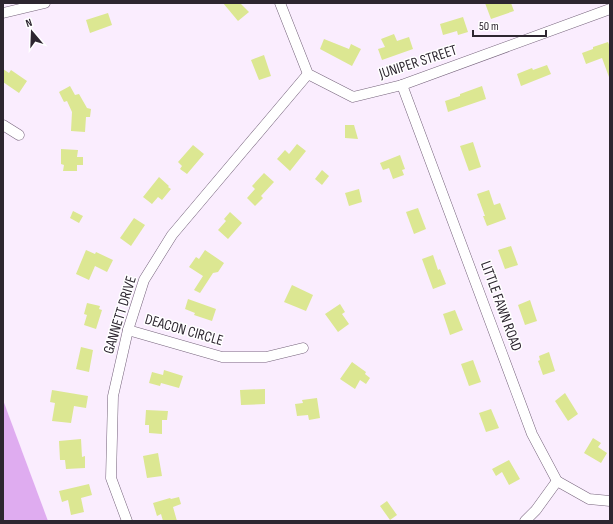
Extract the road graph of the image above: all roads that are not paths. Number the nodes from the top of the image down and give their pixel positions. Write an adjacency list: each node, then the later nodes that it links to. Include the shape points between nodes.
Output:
1 (45, 3): 4 (street)
2 (280, 3): 5 (street)
3 (610, 9): 6 (street, JUNIPER STREET)
4 (3, 13)
5 (308, 74): 6 (street, JUNIPER STREET, via 353,97); 9 (street, GANNETT DRIVE, via 172,235 144,280)
6 (402, 85): 11 (street, LITTLE FAWN ROAD, via 532,434)
7 (3, 125): 8 (street)
8 (19, 135)
9 (128, 330): 10 (street, DEACON CIRCLE, via 222,357 266,357); 13 (street, GANNETT DRIVE, via 113,396 111,478)
10 (303, 348)
11 (557, 481): 12 (street, via 589,499); 14 (street)
12 (610, 501)
13 (127, 521)
14 (525, 521)

